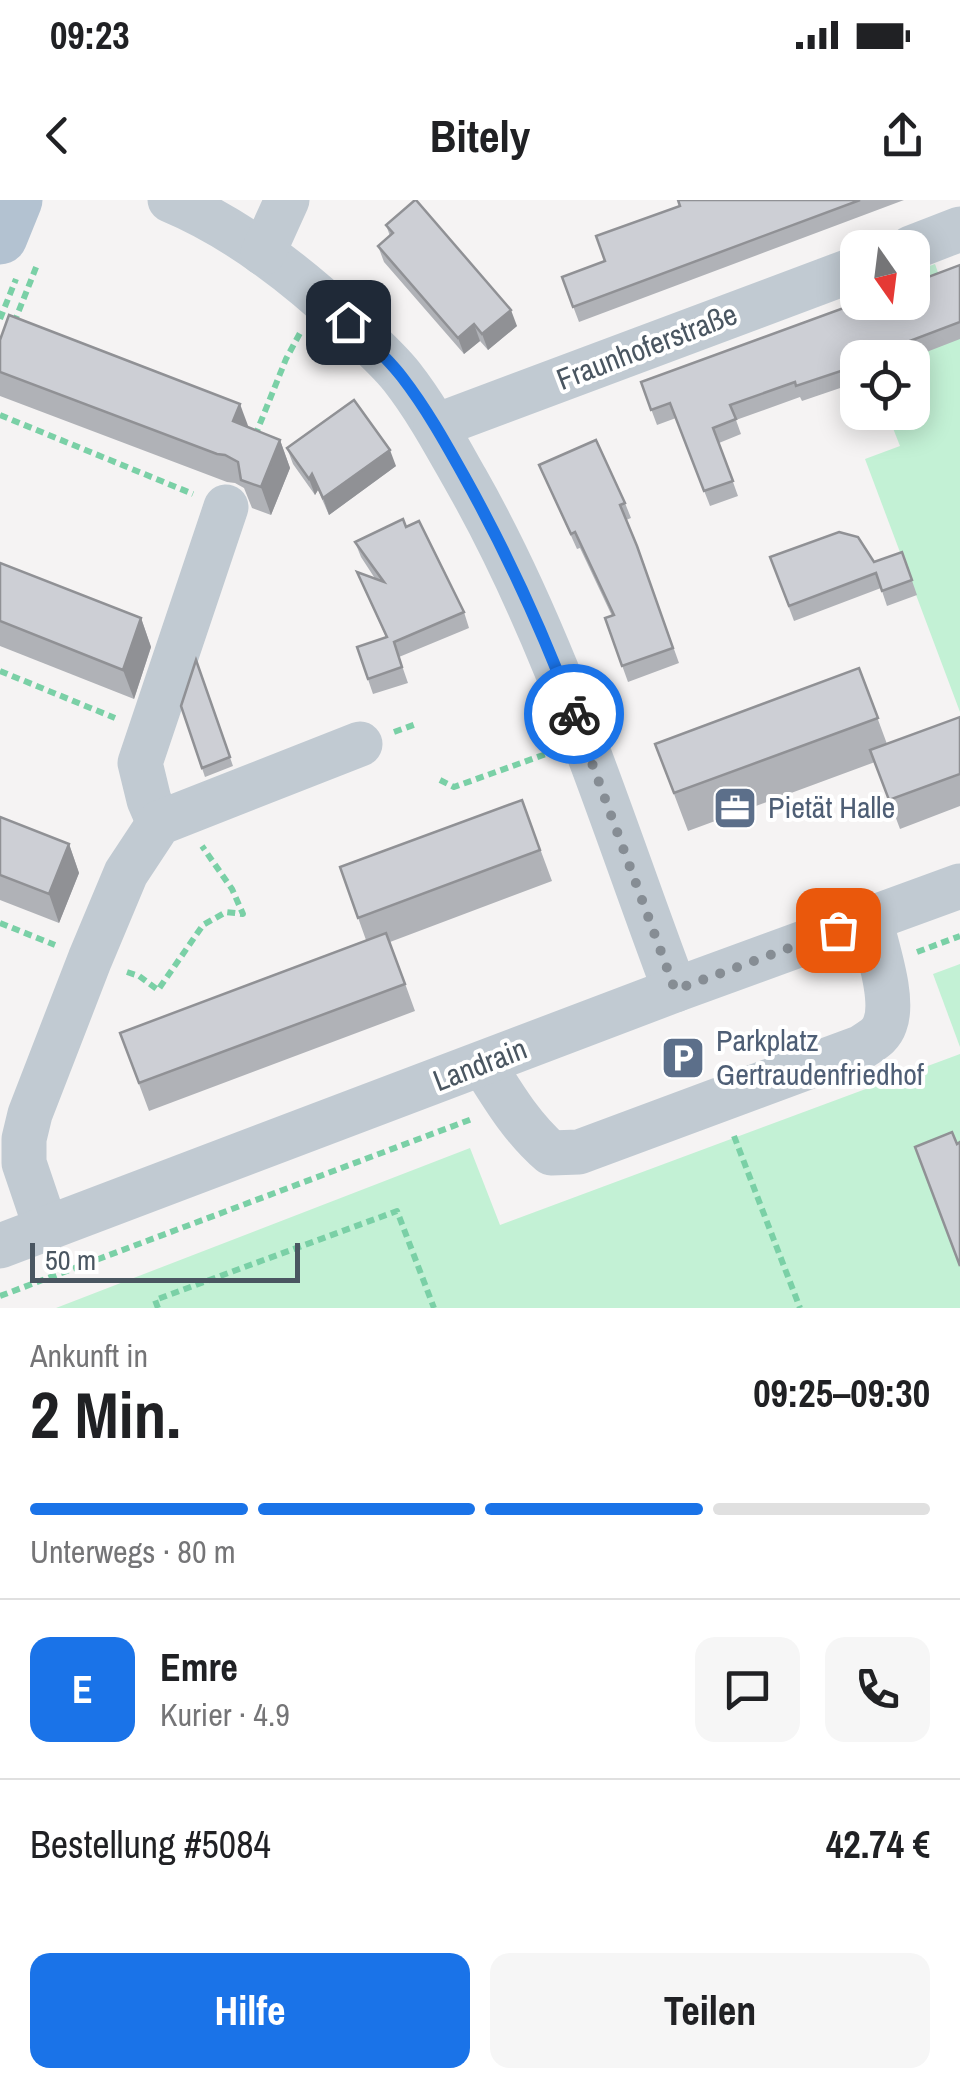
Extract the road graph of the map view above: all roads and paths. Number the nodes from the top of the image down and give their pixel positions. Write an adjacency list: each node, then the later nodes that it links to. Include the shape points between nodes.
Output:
1 (15, 200): 6 (main road)
2 (170, 200): 7 (street)
3 (287, 200): 7 (street)
4 (960, 229): 5 (street)
5 (930, 241)
6 (21, 245): 10 (path)
7 (263, 252): 9 (street)
8 (840, 275): 12 (street, Fraunhoferstraße)
9 (320, 296): 12 (street, via 401,376); 13 (path, via 286,359)
10 (7, 339)
11 (0, 415): 13 (path)
12 (436, 426): 24 (street, via 547,643)
13 (226, 507): 15 (street)
14 (0, 671): 15 (path)
15 (149, 732): 19 (street, via 140,763 148,800)
16 (360, 744): 19 (street)
17 (555, 750): 18 (path, via 454,787)
18 (440, 780)
19 (171, 818): 23 (street, via 126,873); 23 (path, via 213,860 242,914 226,912 203,925 158,990)
20 (960, 886): 21 (street, Landrain)
21 (870, 918): 24 (street, Landrain); 26 (street, via 889,1004 878,1036)
22 (0, 923): 23 (path)
23 (90, 959): 27 (street, via 24,1139 24,1164)
24 (675, 990): 25 (street, Landrain)
25 (483, 1064): 26 (street, via 515,1115 551,1153 578,1152); 27 (street, Landrain)
26 (719, 1098): 31 (path)
27 (46, 1228): 28 (street, Landrain)
28 (0, 1246)
29 (158, 1308): 30 (path, via 155,1300 398,1211)
30 (434, 1308)
31 (800, 1308)

